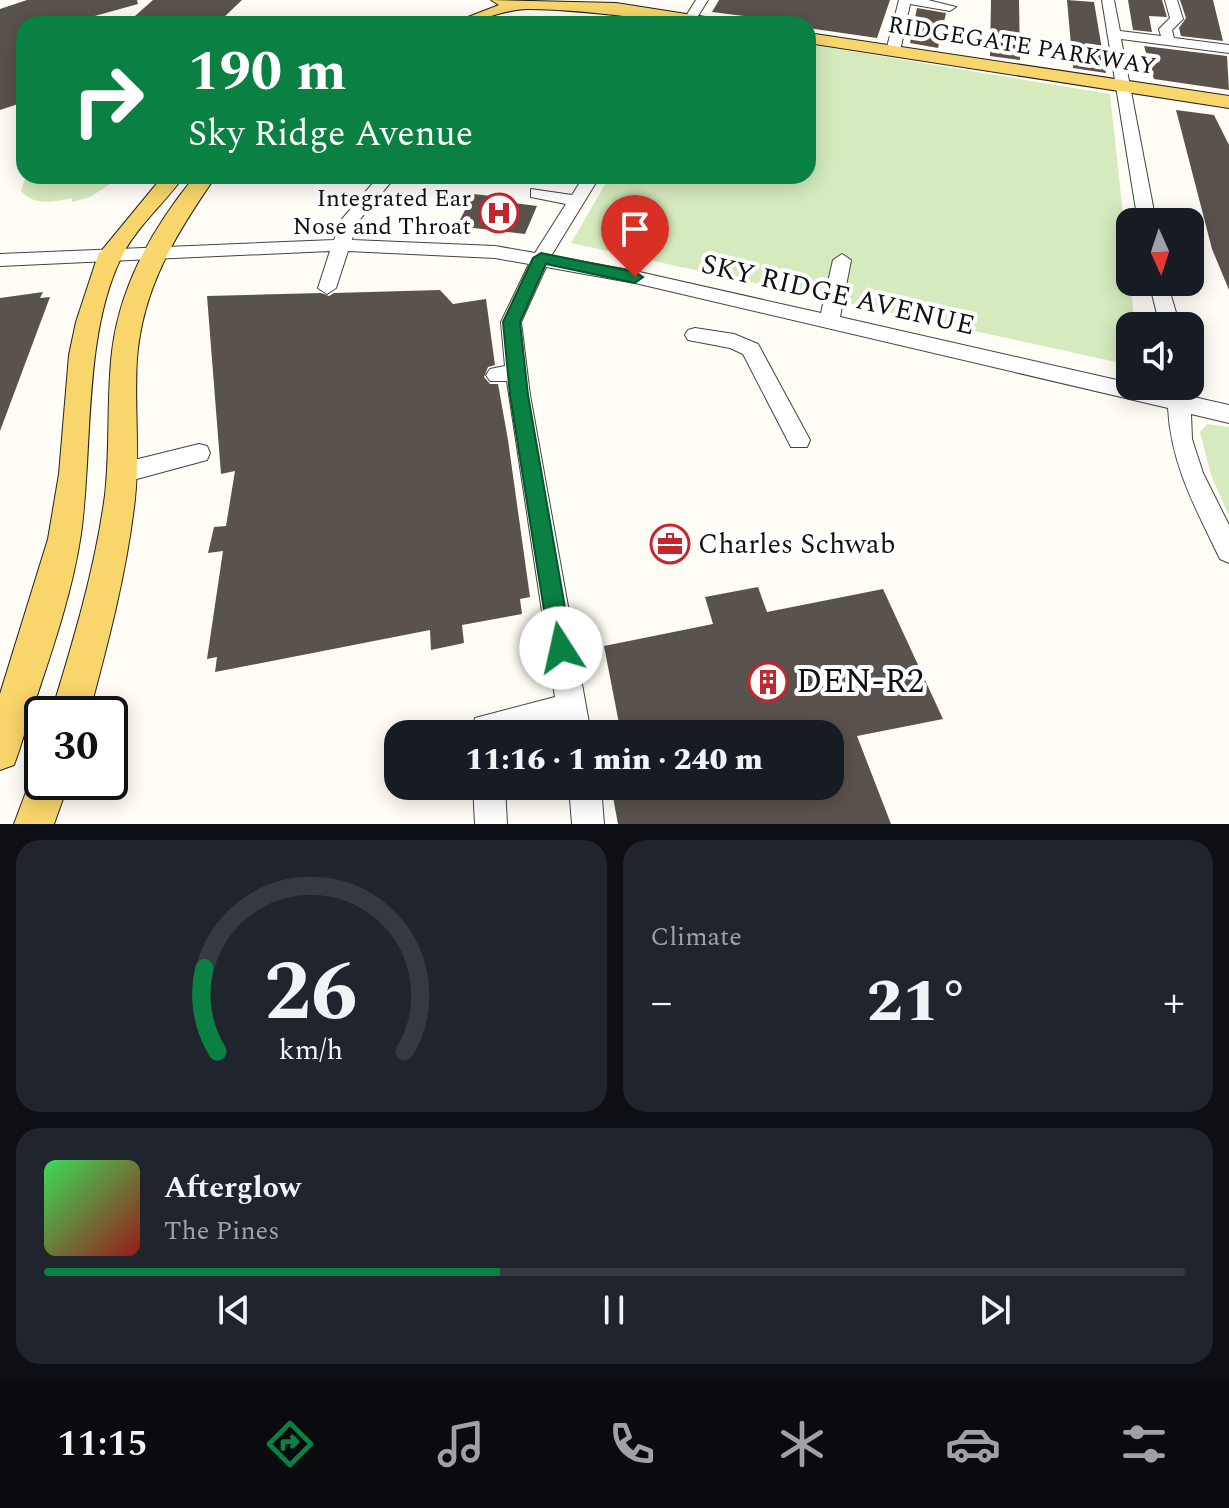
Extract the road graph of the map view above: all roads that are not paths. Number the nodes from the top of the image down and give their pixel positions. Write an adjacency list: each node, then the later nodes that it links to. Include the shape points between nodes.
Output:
1 (484, 0): 10 (main road)
2 (499, 0): 7 (main road)
3 (584, 0): 9 (main road)
4 (905, 0): 8 (street); 17 (street)
5 (1108, 0): 13 (street)
6 (1171, 0): 15 (street, via 1177,19 1165,29)
7 (534, 2): 9 (main road); 11 (main road)
8 (950, 7)
9 (616, 8): 12 (main road)
10 (460, 16)
11 (472, 16)
12 (657, 16)
13 (1115, 34): 15 (street); 18 (street)
14 (816, 39): 17 (main road, RIDGEGATE PARKWAY)
15 (1169, 42): 16 (street)
16 (1229, 49)
17 (893, 51): 18 (main road, RIDGEGATE PARKWAY)
18 (1125, 87): 19 (main road, RIDGEGATE PARKWAY); 26 (street)
19 (1229, 102)
20 (168, 184): 29 (main road)
21 (199, 184): 28 (main road)
22 (380, 184): 27 (street, via 354,212)
23 (587, 184): 25 (street)
24 (537, 193): 25 (street)
25 (576, 201): 30 (street)
26 (1145, 208)
27 (342, 245): 28 (street, SKY RIDGE AVENUE); 30 (street, SKY RIDGE AVENUE); 33 (street)
28 (152, 254): 29 (street, SKY RIDGE AVENUE); 42 (main road, via 127,332)
29 (110, 255): 31 (street, SKY RIDGE AVENUE); 46 (main road, via 82,355 64,539)
30 (541, 258): 34 (street, SKY RIDGE AVENUE); 45 (street, via 511,322 507,373)
31 (0, 260)
32 (842, 260): 34 (street)
33 (327, 288)
34 (829, 321): 36 (street, SKY RIDGE AVENUE)
35 (695, 335): 40 (street, via 751,349)
36 (1116, 381)
37 (1179, 400): 43 (street, via 1181,439 1191,474)
38 (1194, 400): 39 (street, SKY RIDGE AVENUE)
39 (1229, 414)
40 (799, 440)
41 (199, 453): 42 (street)
42 (122, 473): 44 (main road, via 110,561)
43 (1229, 551)
44 (75, 696)
45 (573, 720)
46 (0, 751)
47 (43, 800): 50 (main road)
48 (490, 800): 51 (street)
49 (586, 800): 52 (street)
50 (34, 824)
51 (491, 824)
52 (588, 824)

